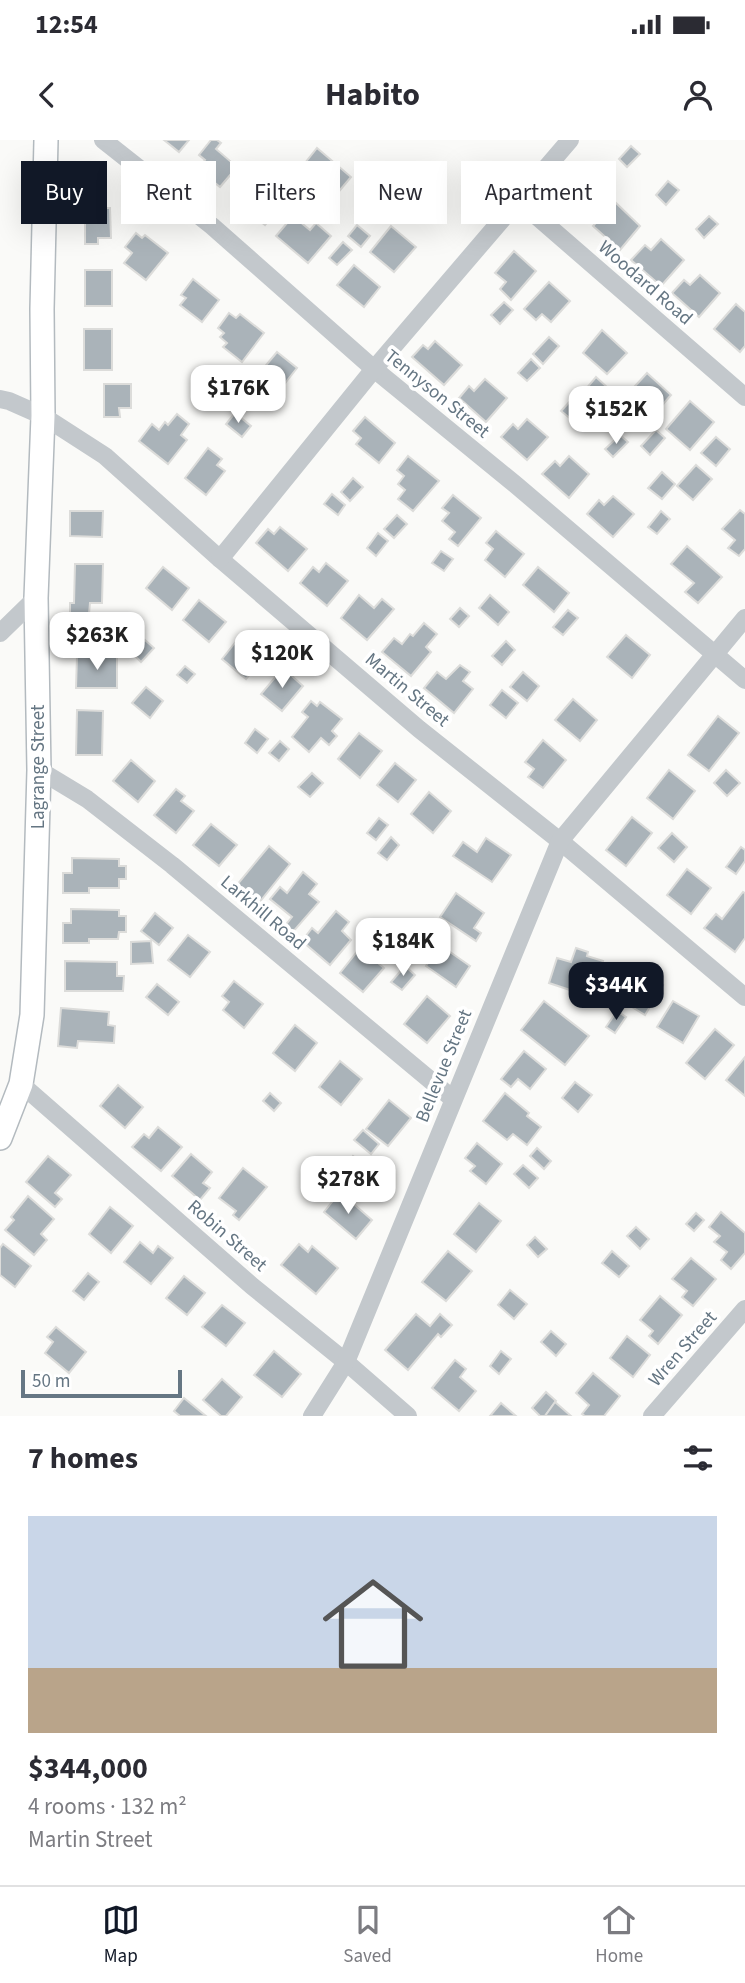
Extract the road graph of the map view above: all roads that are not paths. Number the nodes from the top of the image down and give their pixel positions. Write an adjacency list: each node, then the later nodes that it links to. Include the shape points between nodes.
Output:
1 (46, 140): 10 (main road, Lagrange Street)
2 (103, 140): 7 (street, Tennyson Street, via 212,226)
3 (570, 140): 4 (street)
4 (552, 161)
5 (498, 224): 7 (street)
6 (546, 224): 8 (street, Woodard Road)
7 (374, 369): 11 (street); 15 (street, Tennyson Street)
8 (745, 397)
9 (0, 399): 10 (street, Martin Street)
10 (43, 415): 11 (street, Martin Street, via 105,456); 12 (main road, Lagrange Street)
11 (220, 559): 18 (street, Martin Street, via 419,729)
12 (37, 598): 14 (street); 17 (main road, Lagrange Street)
13 (745, 618): 15 (street, Bellevue Street)
14 (0, 633)
15 (713, 654): 16 (street, Tennyson Street); 18 (street, Bellevue Street)
16 (745, 680)
17 (39, 770): 20 (main road, Lagrange Street, via 32,1015); 21 (street, Larkhill Road, via 87,799 172,865)
18 (560, 841): 19 (street, Martin Street); 21 (street, Bellevue Street)
19 (745, 997)
20 (21, 1084): 22 (main road, Lagrange Street); 24 (street, Robin Street)
21 (453, 1099): 24 (street, Bellevue Street)
22 (0, 1138)
23 (745, 1309): 27 (street, Wren Street)
24 (346, 1362): 25 (street, Bellevue Street); 26 (street, Robin Street)
25 (312, 1416)
26 (408, 1416)
27 (652, 1416)

